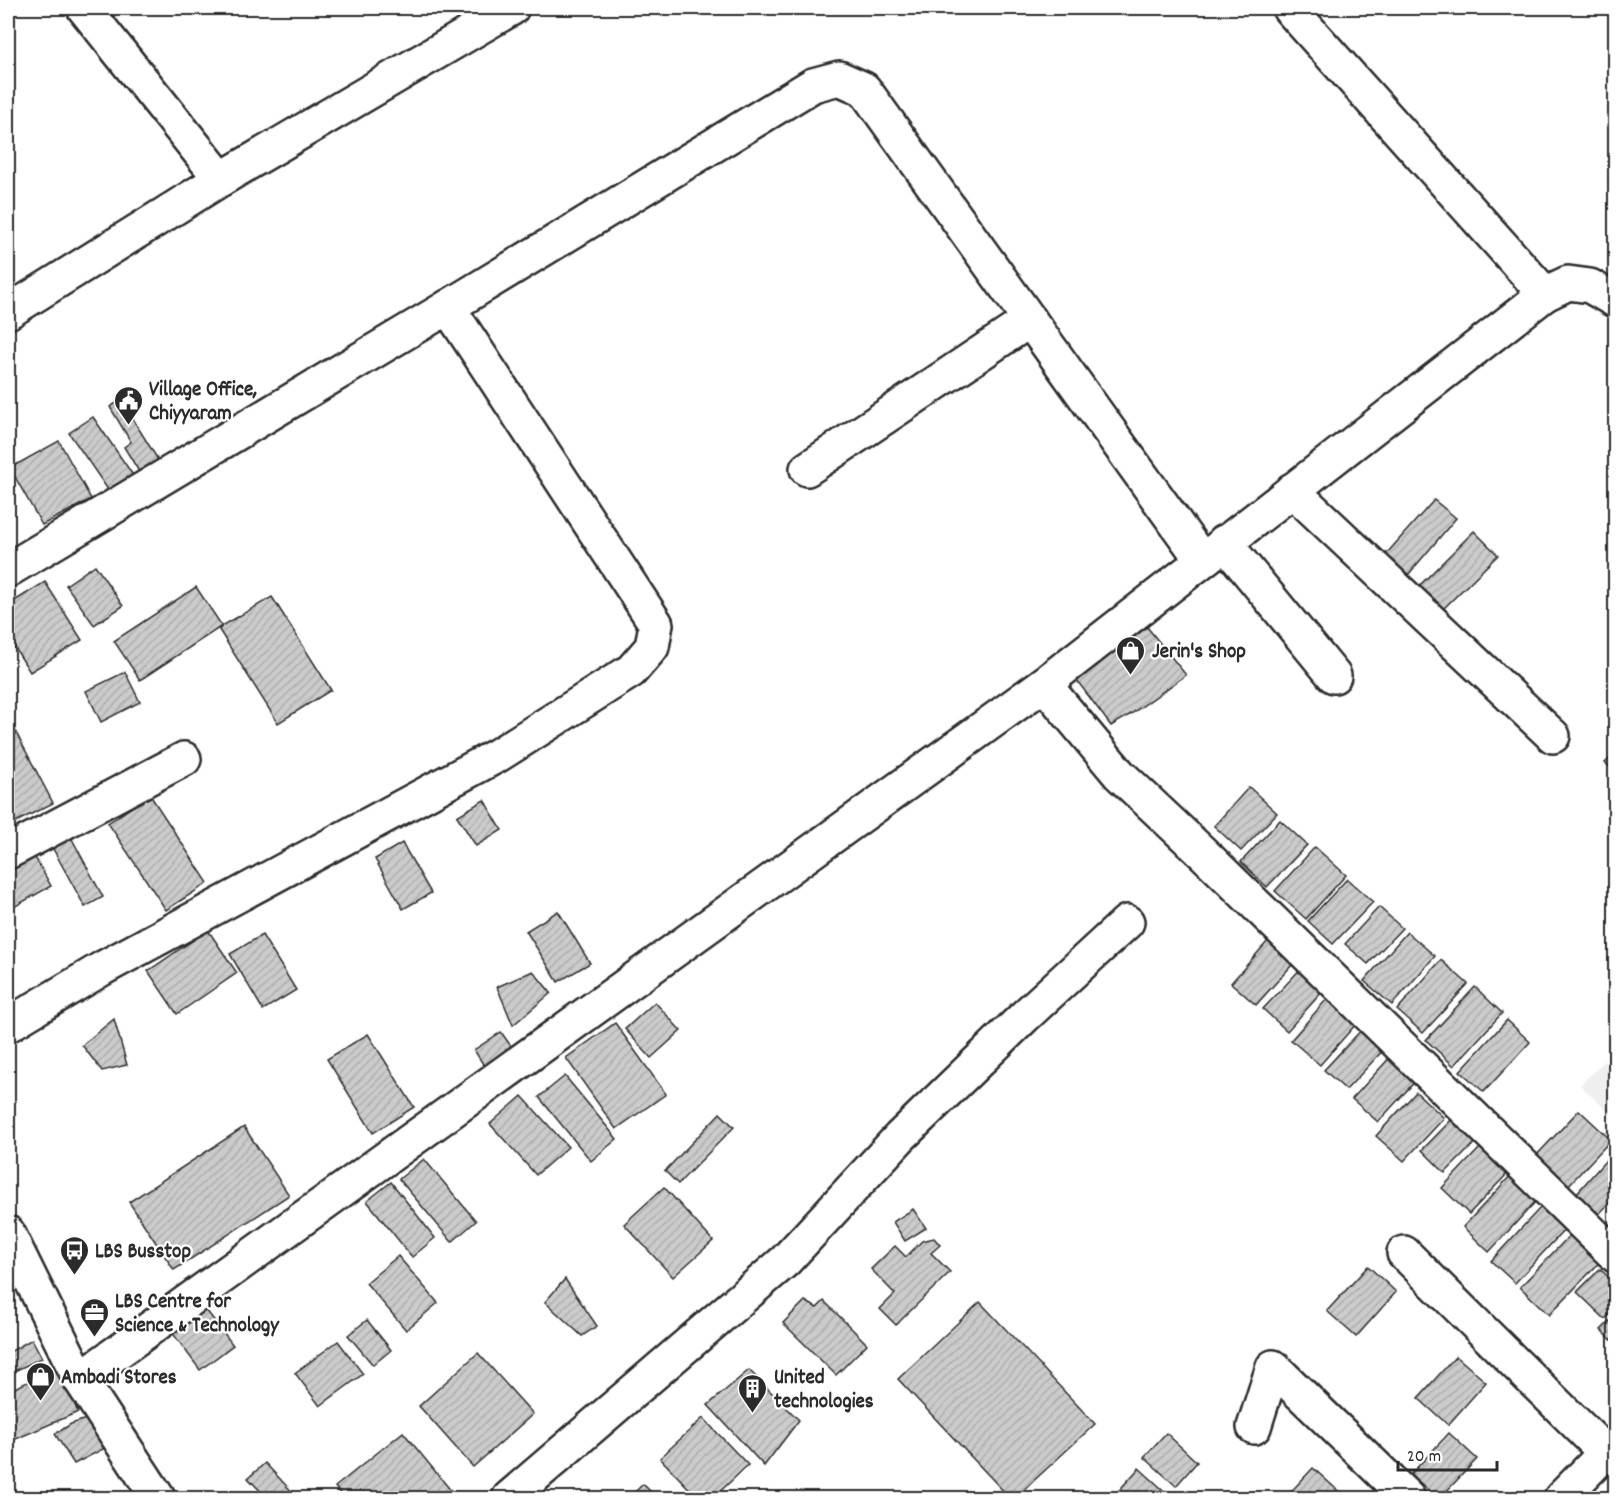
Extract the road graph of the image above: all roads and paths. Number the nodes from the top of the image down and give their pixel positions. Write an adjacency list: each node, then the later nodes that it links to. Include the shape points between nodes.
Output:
1 (84, 8): 4 (street)
2 (512, 8): 4 (street)
3 (1289, 8): 5 (street)
4 (221, 179): 8 (street)
5 (1545, 294): 6 (street, via 1568,283 1590,286); 11 (street)
6 (1616, 301)
7 (448, 307): 9 (street, via 813,85 839,78 864,89); 13 (street); 20 (street, via 656,624 652,647 631,671 498,755 103,968)
8 (8, 312)
9 (1030, 320): 10 (street); 12 (street)
10 (807, 469)
11 (1292, 490): 12 (street); 16 (street)
12 (1213, 551): 14 (street); 15 (street)
13 (8, 570)
14 (1334, 676)
15 (1044, 684): 23 (street, via 1119,774); 24 (street)
16 (1553, 736)
17 (184, 759): 18 (street)
18 (8, 852)
19 (1127, 922): 28 (street, via 900,1137 785,1261)
20 (8, 1025)
21 (8, 1234): 24 (street)
22 (1404, 1253): 26 (street)
23 (1616, 1256)
24 (80, 1379): 27 (street)
25 (1254, 1427): 29 (street, via 1273,1367)
26 (1610, 1447): 30 (street)
27 (158, 1498)
28 (508, 1498)
29 (1408, 1498)
30 (1562, 1498)

